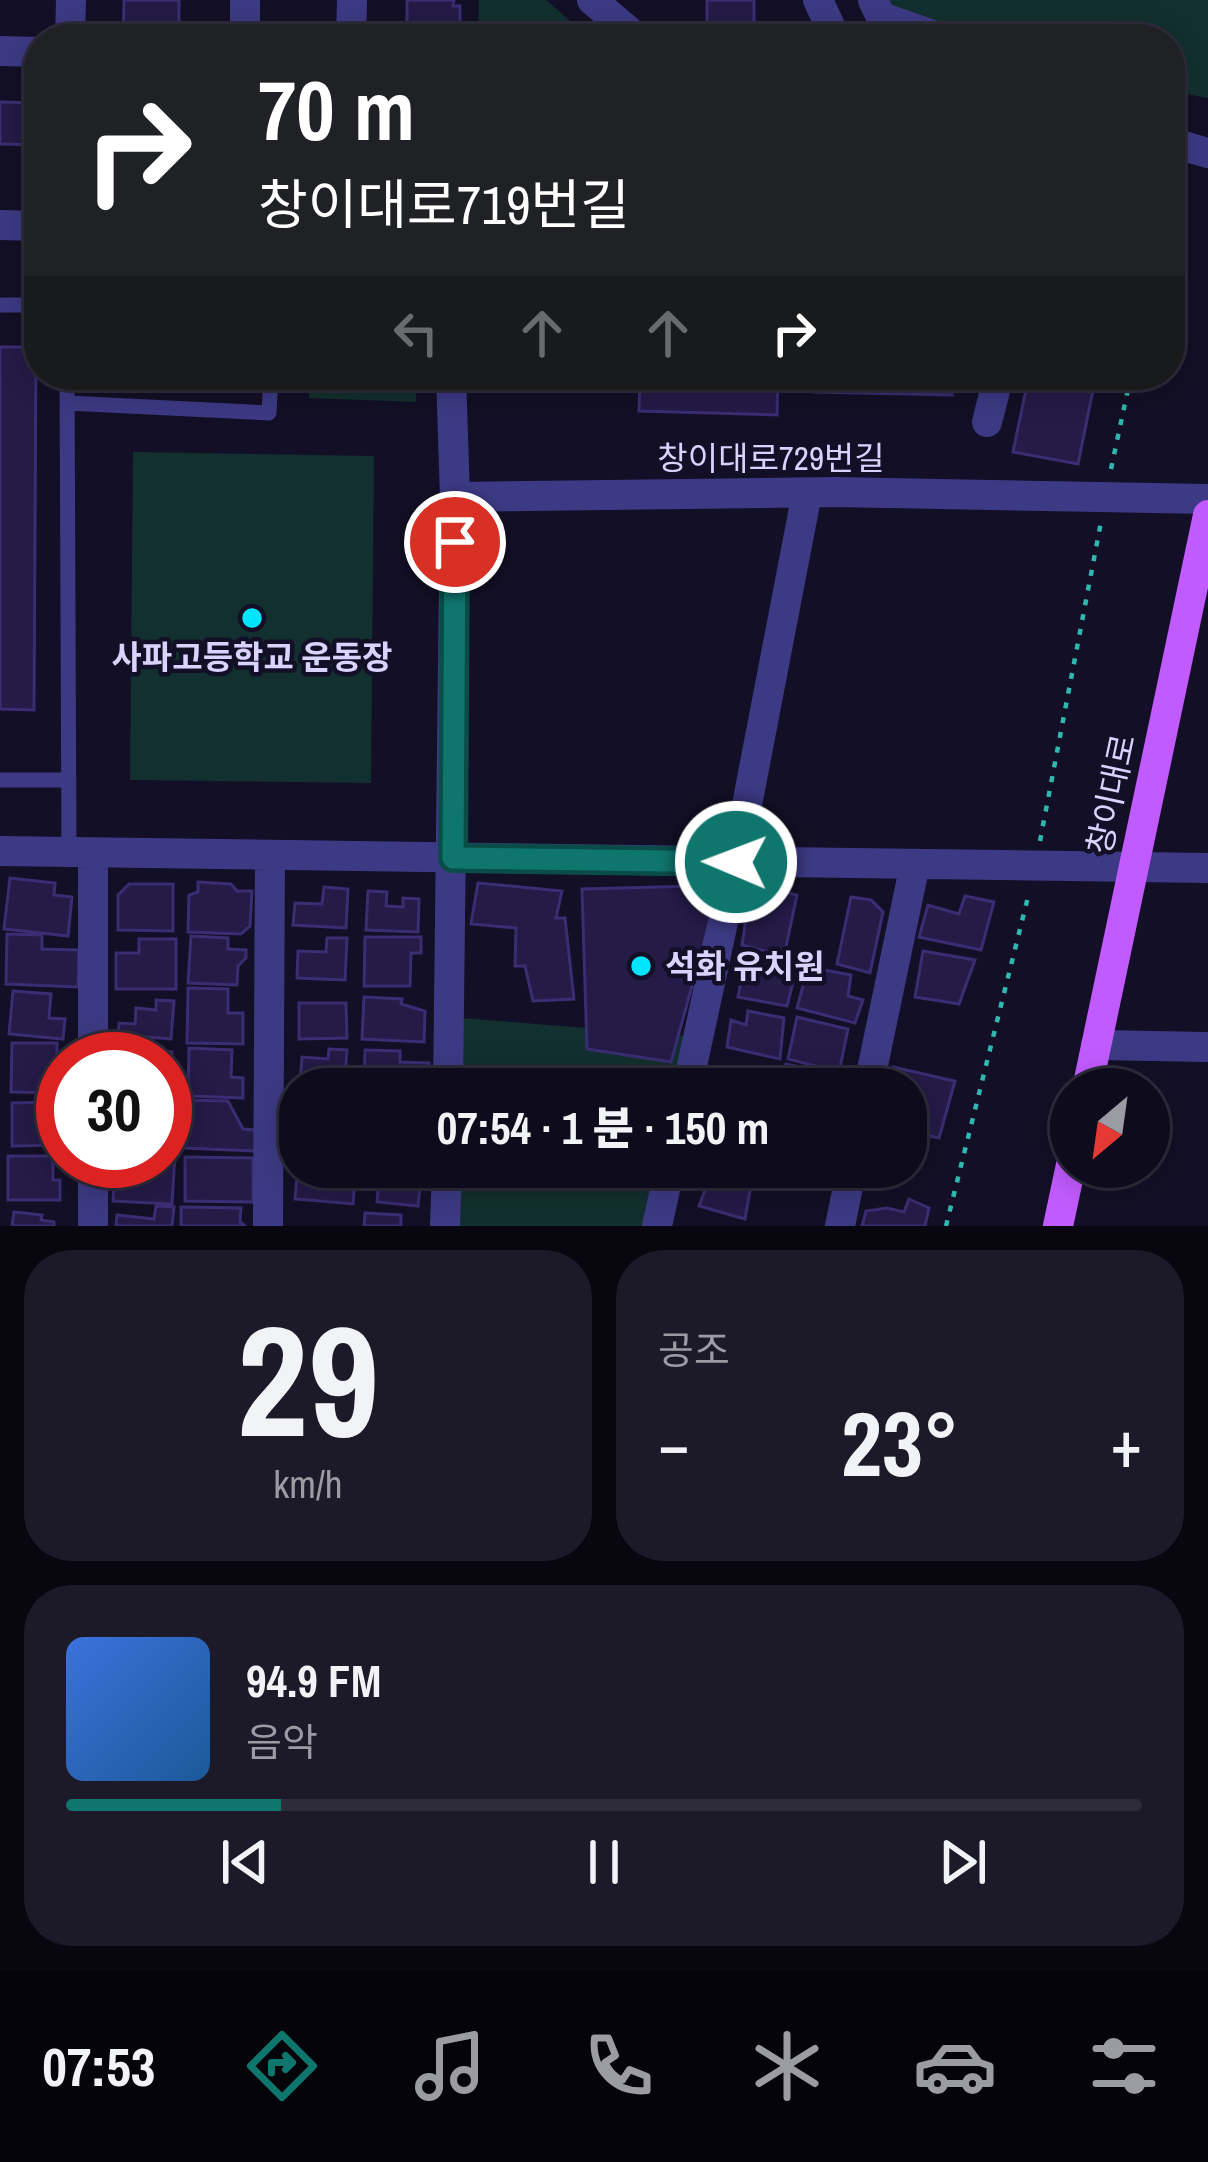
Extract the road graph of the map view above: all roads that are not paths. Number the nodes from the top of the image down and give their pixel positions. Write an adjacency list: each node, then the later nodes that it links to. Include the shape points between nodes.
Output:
1 (592, 0): 3 (street)
2 (873, 0): 4 (street, via 881,17)
3 (620, 24)
4 (901, 24)
5 (68, 390): 9 (lane)
6 (270, 390): 9 (lane, via 269,413)
7 (451, 390): 12 (street)
8 (995, 390): 10 (street)
9 (68, 403): 16 (lane)
10 (987, 422)
11 (807, 493): 12 (street, 창이대로729번길); 13 (street, 창이대로729번길); 21 (street)
12 (455, 497): 20 (street)
13 (1208, 500)
14 (1208, 514): 23 (main road, 창이대로)
15 (0, 780): 16 (lane)
16 (69, 781): 18 (lane)
17 (0, 851): 18 (street)
18 (81, 853): 19 (street); 25 (street)
19 (270, 855): 20 (street); 38 (street)
20 (453, 858): 21 (street); 28 (street)
21 (736, 862): 22 (street); 29 (street)
22 (915, 864): 23 (street); 30 (street)
23 (1132, 868): 24 (street); 26 (main road, 창이대로)
24 (1208, 868)
25 (91, 1032)
26 (1096, 1045): 27 (street); 31 (main road, 창이대로)
27 (1208, 1046)
28 (448, 1068)
29 (692, 1068)
30 (872, 1068)
31 (1091, 1068)
32 (93, 1188): 37 (street)
33 (447, 1188): 39 (street)
34 (665, 1188): 40 (street)
35 (847, 1188): 41 (street)
36 (1066, 1188): 42 (main road)
37 (93, 1226)
38 (268, 1226)
39 (446, 1226)
40 (657, 1226)
41 (839, 1226)
42 (1058, 1226)

